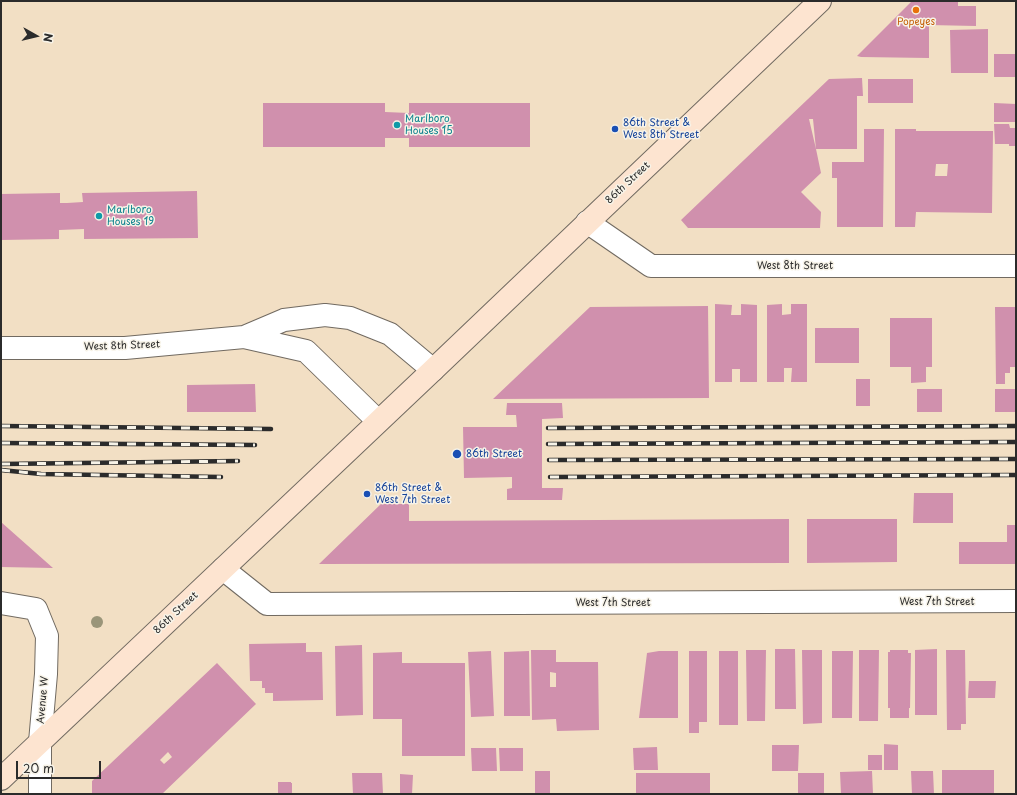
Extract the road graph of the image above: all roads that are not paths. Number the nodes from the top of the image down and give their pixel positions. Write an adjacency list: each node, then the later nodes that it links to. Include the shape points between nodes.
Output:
1 (820, 1): 2 (main road, 86th Street)
2 (587, 222): 3 (street, West 8th Street, via 651,266); 6 (main road, 86th Street)
3 (1016, 266)
4 (244, 337): 5 (street, West 8th Street, via 125,348); 6 (street, West 8th Street, via 284,320 325,314 350,318 390,334); 7 (street, West 8th Street, via 306,351)
5 (1, 348)
6 (434, 370): 7 (main road, 86th Street)
7 (378, 421): 8 (main road, 86th Street)
8 (223, 569): 9 (street, West 7th Street, via 268,604); 11 (main road, 86th Street)
9 (1016, 601)
10 (1, 603): 11 (street, Avenue W, via 36,609 47,636)
11 (40, 742): 12 (main road, 86th Street); 13 (street, Avenue W)
12 (1, 779)
13 (40, 794)

